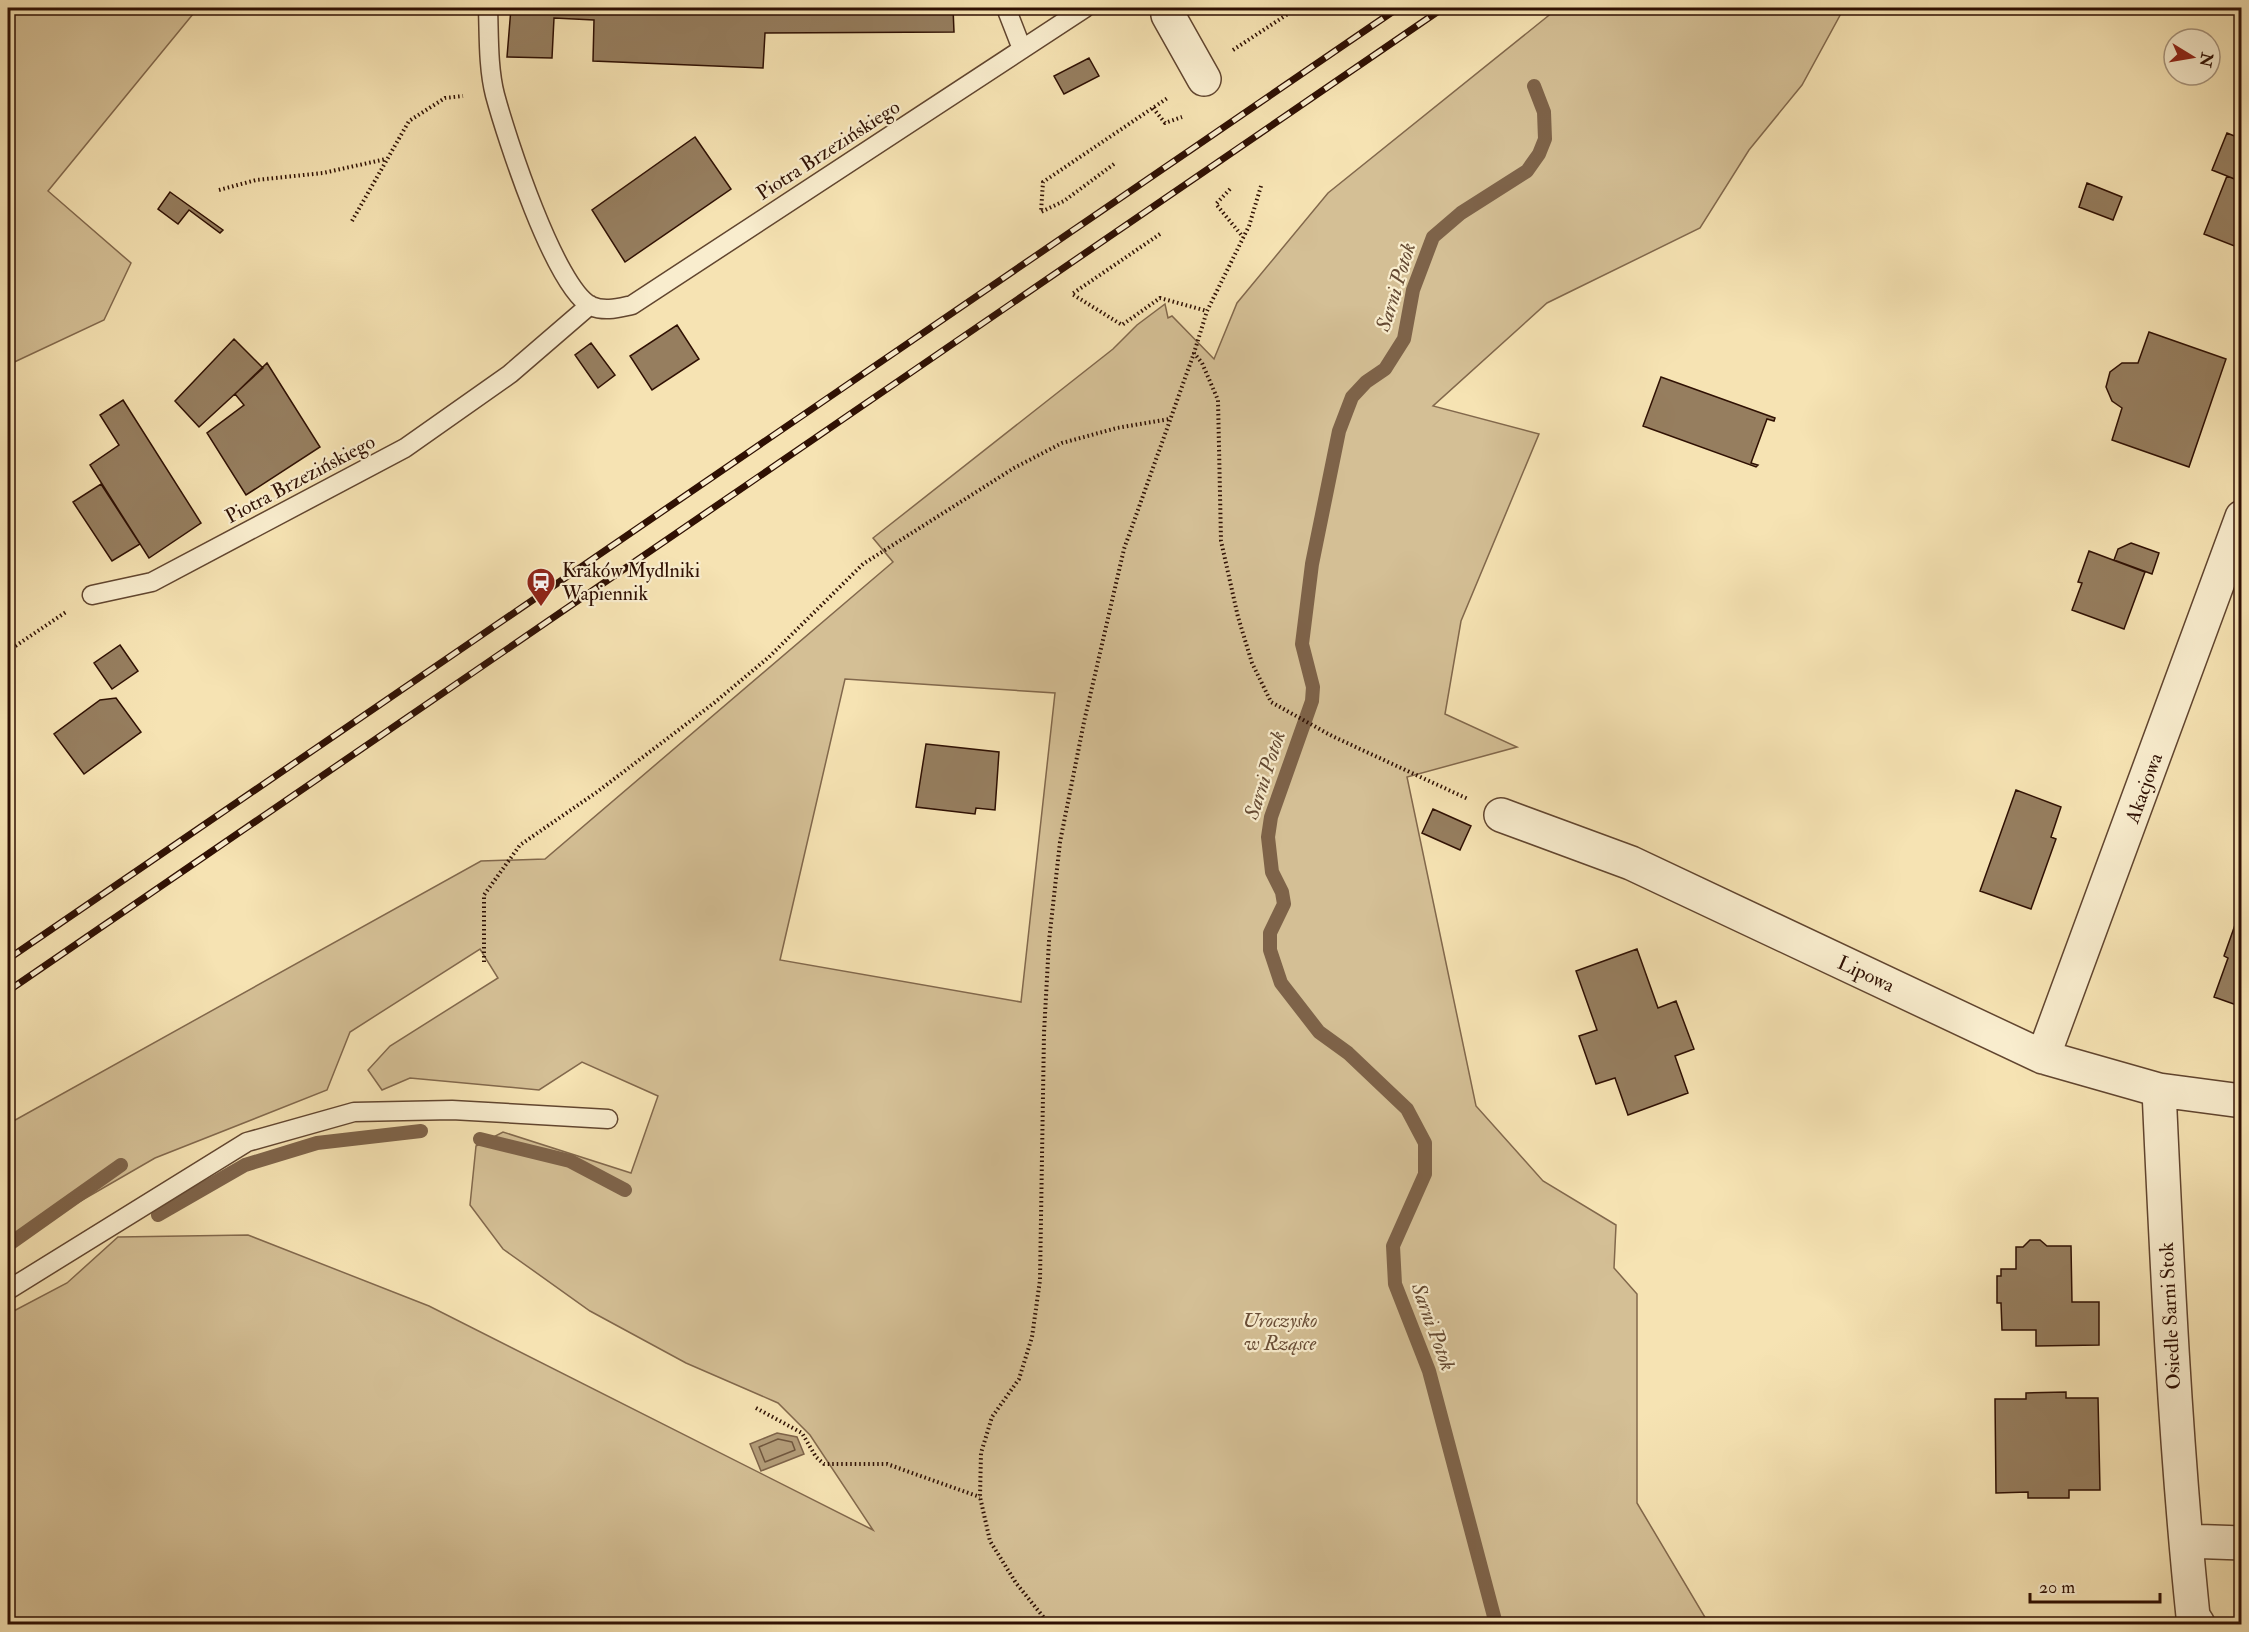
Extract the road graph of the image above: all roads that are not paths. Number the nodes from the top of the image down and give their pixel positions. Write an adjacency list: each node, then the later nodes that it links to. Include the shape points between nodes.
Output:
1 (488, 8): 7 (lane, via 495,93 540,228 574,290)
2 (1006, 8): 5 (lane)
3 (1085, 8): 5 (lane, Piotra Brzezińskiego)
4 (1167, 8): 6 (street)
5 (1022, 49): 7 (lane, Piotra Brzezińskiego, via 632,305 605,310)
6 (1202, 76)
7 (590, 305): 9 (lane, Piotra Brzezińskiego, via 510,374 405,448 152,582)
8 (2241, 517): 11 (street, Akacjowa)
9 (92, 595)
10 (1501, 815): 11 (street, Lipowa, via 1630,862)
11 (2043, 1058): 12 (street, Lipowa)
12 (2159, 1090): 13 (street, Lipowa); 16 (street, Osiedle Sarni Stok, via 2172,1380)
13 (2241, 1101)
14 (608, 1119): 15 (lane, via 452,1110 354,1112 247,1142)
15 (8, 1290)
16 (2186, 1541): 17 (street); 18 (street, Osiedle Sarni Stok, via 2193,1616)
17 (2241, 1544)
18 (2198, 1624)

